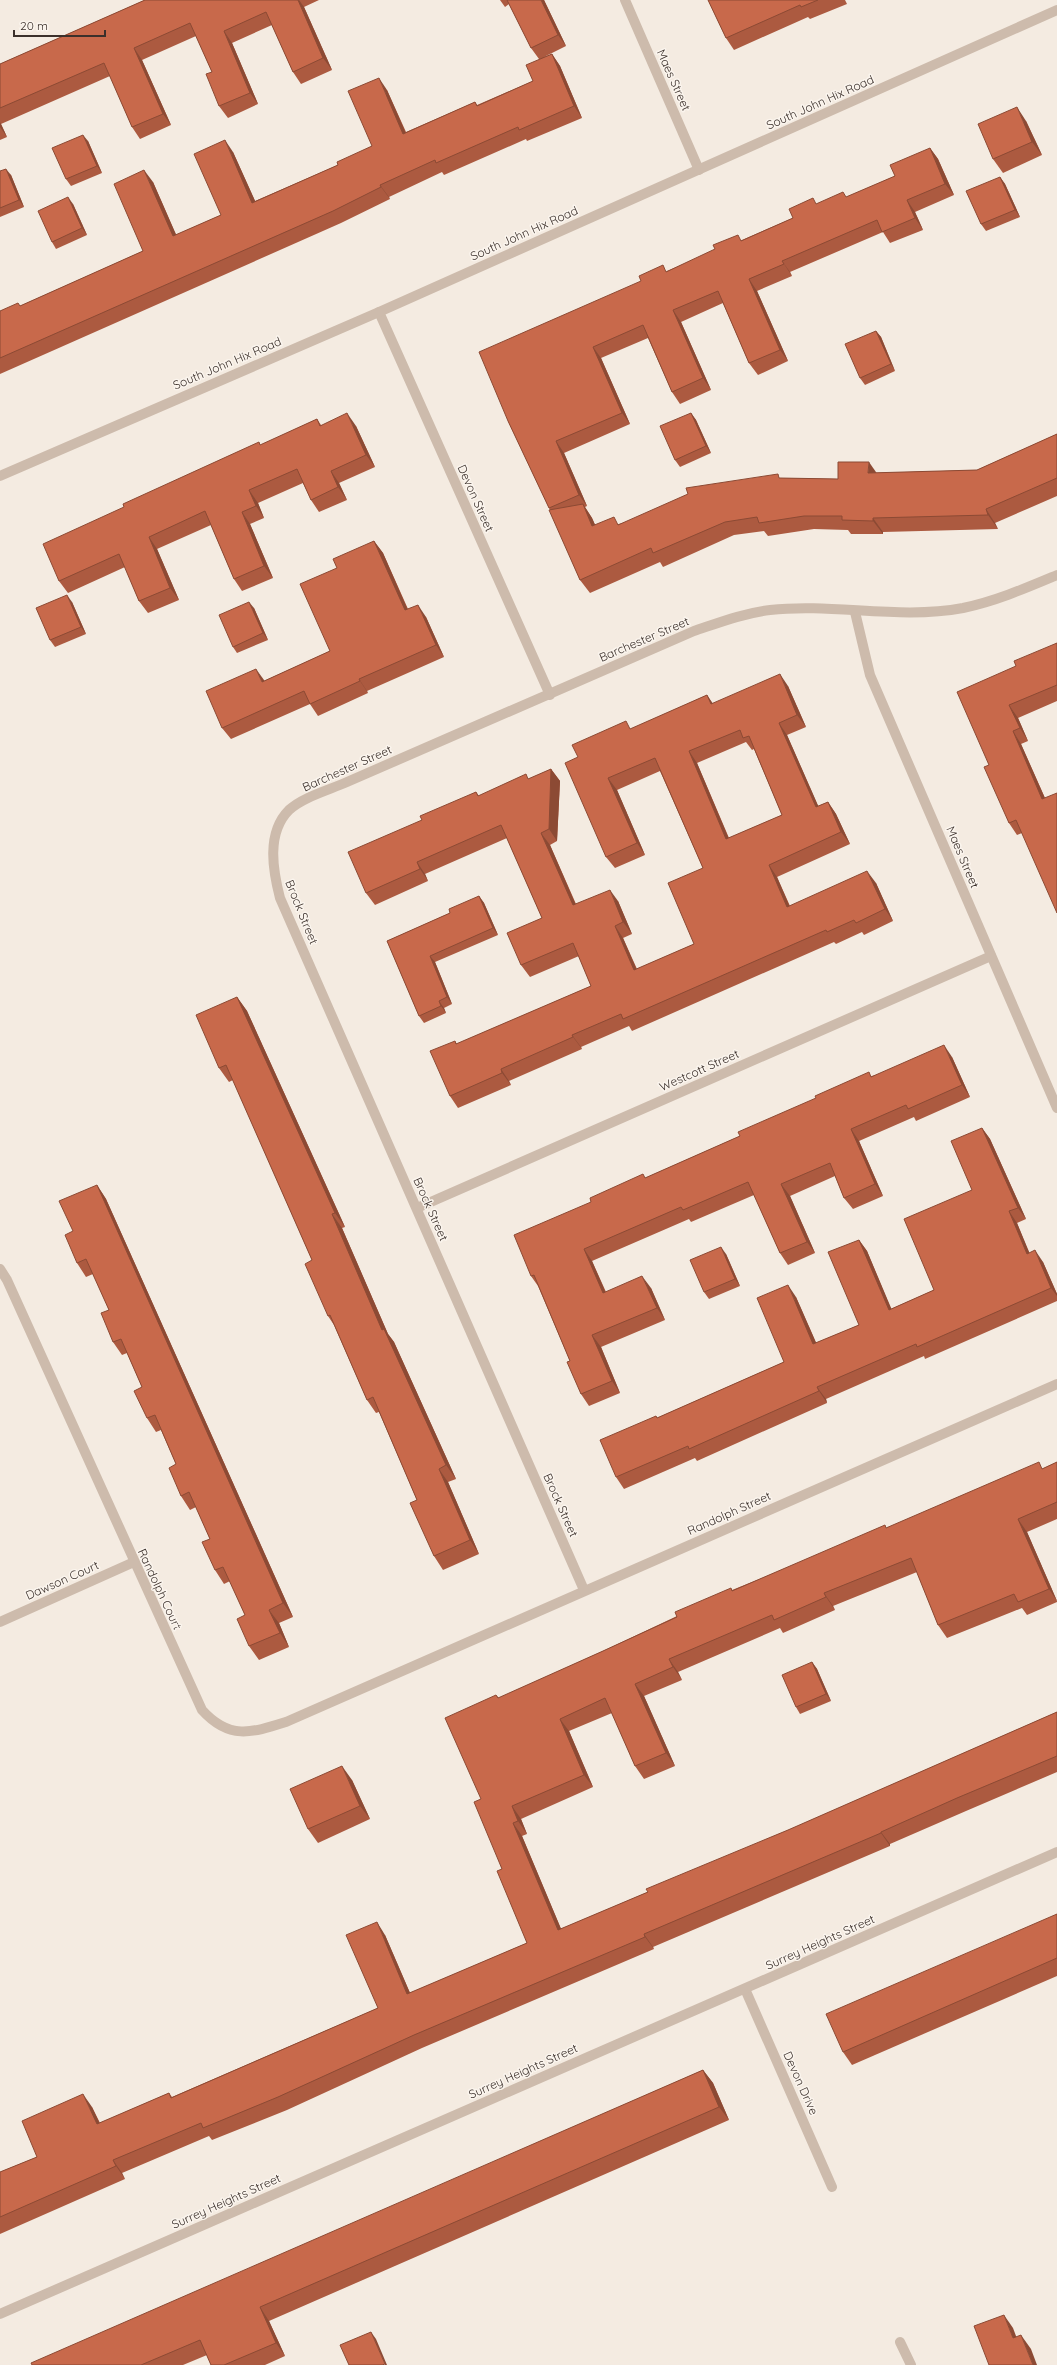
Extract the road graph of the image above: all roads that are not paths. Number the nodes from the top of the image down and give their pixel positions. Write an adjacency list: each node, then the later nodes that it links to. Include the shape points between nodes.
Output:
1 (625, 0): 3 (street, Maes Street)
2 (1057, 10): 3 (street, South John Hix Road)
3 (700, 170): 4 (street, South John Hix Road)
4 (379, 312): 5 (street, South John Hix Road); 8 (street, Devon Street)
5 (0, 476)
6 (1057, 574): 7 (street, Barchester Street, via 1006,597 963,608 917,612)
7 (855, 612): 8 (street, Barchester Street, via 801,608 768,610 723,621 687,634); 10 (street, Maes Street, via 870,674)
8 (550, 695): 9 (street, Barchester Street, via 302,802 283,818)
9 (276, 833): 12 (street, Brock Street, via 273,851 274,871 280,898)
10 (991, 956): 11 (street, Maes Street); 12 (street, Westcott Street)
11 (1057, 1108)
12 (417, 1208): 16 (street, Brock Street)
13 (0, 1269): 15 (street, Randolph Court)
14 (1057, 1384): 16 (street, Randolph Street)
15 (134, 1562): 17 (street, Dawson Court); 18 (street, Randolph Court, via 202,1710 211,1720 231,1731 245,1733 286,1722)
16 (584, 1590): 18 (street, Randolph Street)
17 (0, 1622)
18 (411, 1667)
19 (1057, 1852): 20 (street, Surrey Heights Street)
20 (745, 1989): 21 (street, Devon Drive); 22 (street, Surrey Heights Street)
21 (832, 2187)
22 (0, 2314)
23 (900, 2342): 24 (street)
24 (911, 2365)

